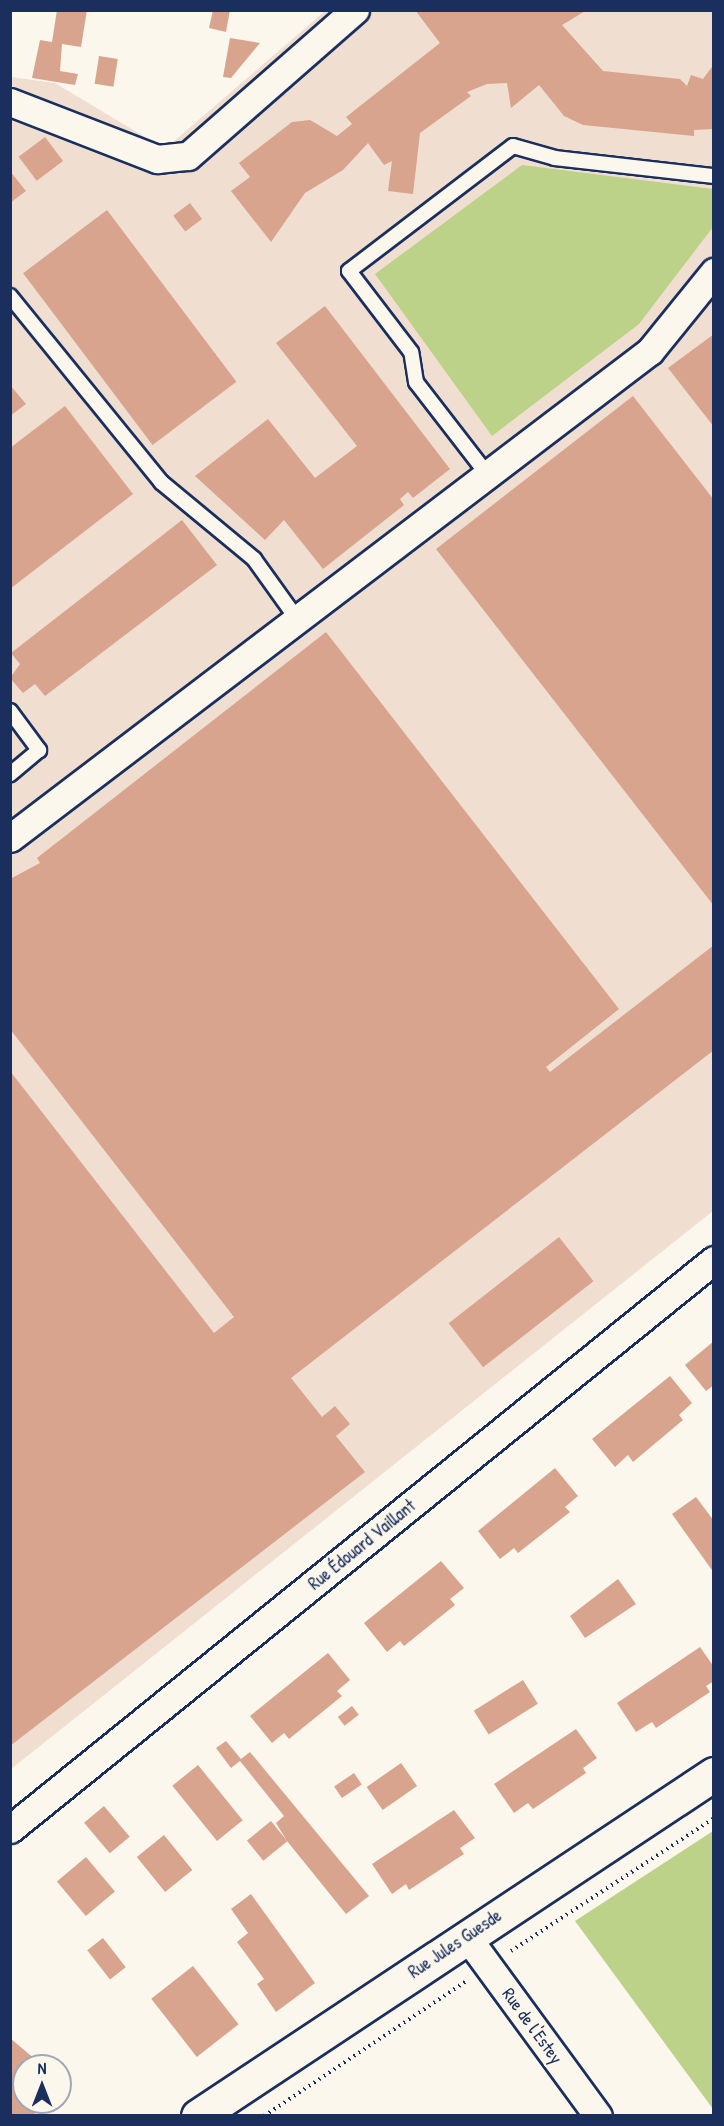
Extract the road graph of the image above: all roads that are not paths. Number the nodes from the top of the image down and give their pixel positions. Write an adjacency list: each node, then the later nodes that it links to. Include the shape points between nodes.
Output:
1 (355, 10): 2 (street, via 188,156 158,159)
2 (10, 102)
3 (714, 176): 6 (lane, via 555,158 513,146 349,271 411,352 416,382)
4 (714, 272): 6 (street, via 650,351)
5 (10, 296): 7 (lane, via 161,482 254,560)
6 (487, 474): 7 (street)
7 (297, 619): 10 (street)
8 (10, 711): 9 (lane, via 39,750)
9 (10, 774)
10 (10, 838)
11 (714, 1260): 13 (street, Rue Édouard Vaillant)
12 (714, 1774): 14 (street, Rue Jules Guesde)
13 (10, 1829)
14 (467, 1937): 15 (street, Rue Jules Guesde); 16 (street, Rue de l'Estey)
15 (198, 2115)
16 (598, 2115)

